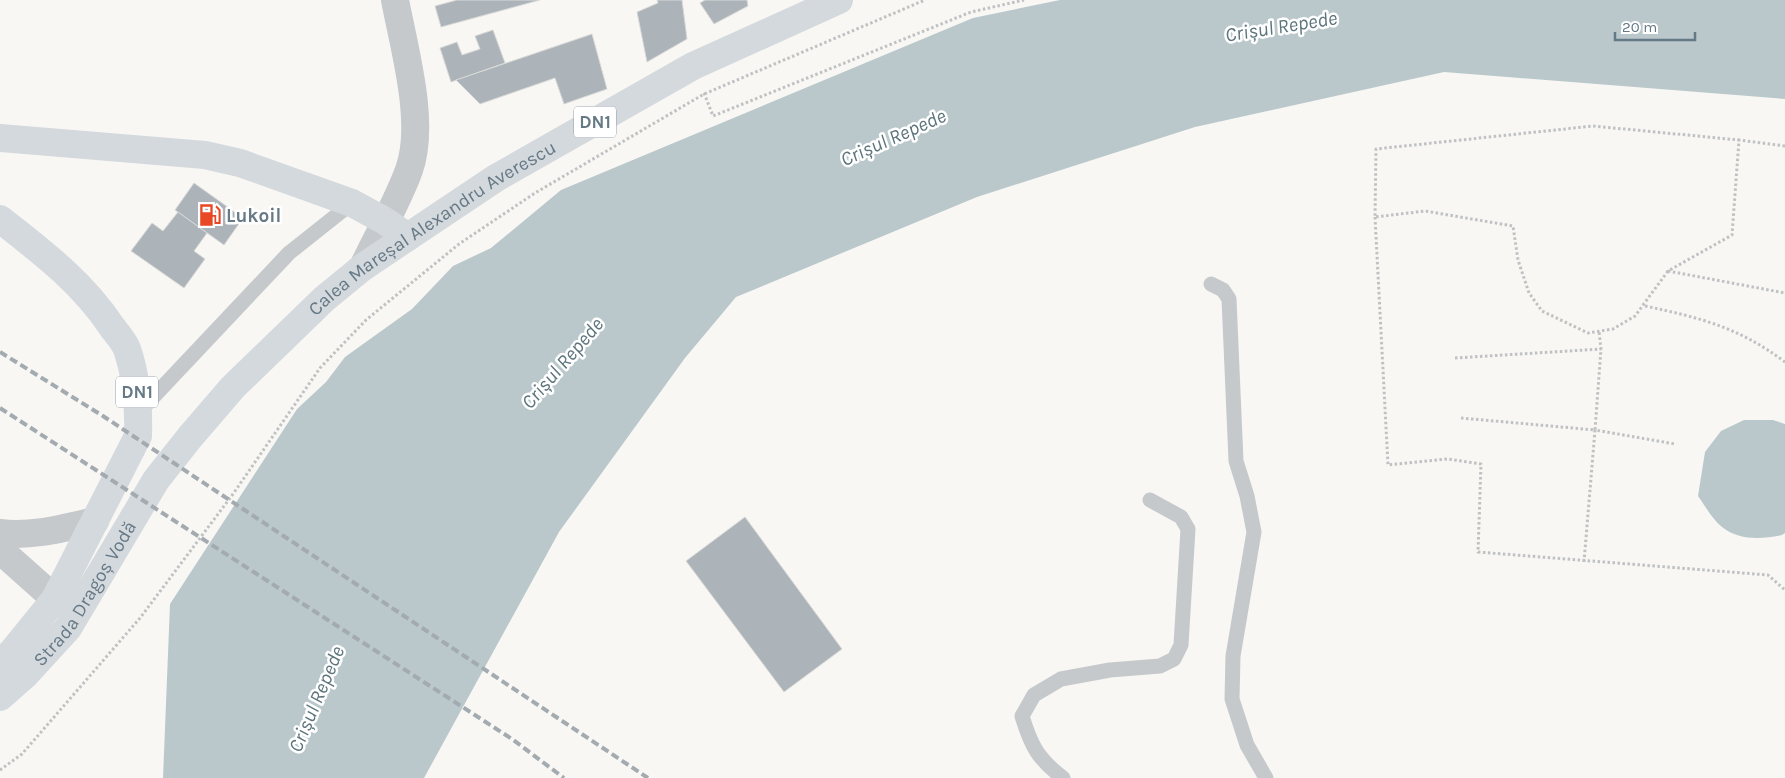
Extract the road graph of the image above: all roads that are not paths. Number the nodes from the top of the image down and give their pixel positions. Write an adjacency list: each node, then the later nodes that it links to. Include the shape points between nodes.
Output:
1 (395, 0): 6 (street, via 415,120 409,169)
2 (839, 0): 7 (main road, Calea Mareșal Alexandru Averescu / DN1, via 693,66 496,178)
3 (0, 138): 4 (main road, via 205,155 240,163)
4 (352, 203): 6 (main road); 10 (lane, via 296,247)
5 (0, 218): 10 (main road, DN1, via 58,265 108,320 126,347 136,379)
6 (385, 220): 7 (main road); 8 (street)
7 (408, 237): 8 (main road, Calea Mareșal Alexandru Averescu / DN1)
8 (363, 267): 11 (main road, Calea Mareșal Alexandru Averescu / DN1, via 324,299 233,387)
9 (1211, 284): 20 (lane, via 1223,290 1229,299 1236,461 1254,532 1233,656 1232,700 1247,745)
10 (139, 412): 13 (main road, DN1, via 138,436)
11 (156, 480): 18 (main road, Strada Dragoș Vodă / DN1, via 68,628)
12 (1150, 500): 19 (lane, via 1181,517 1188,529 1181,645 1174,658 1160,666 1110,670 1061,679 1034,695 1022,716 1028,737 1043,762)
13 (95, 522): 14 (street, via 53,531); 16 (main road, DN1)
14 (0, 533)
15 (0, 550): 16 (street)
16 (55, 599): 17 (main road, Strada Dragoș Vodă / DN1)
17 (0, 664)
18 (0, 697)
19 (1063, 778)
20 (1266, 778)

